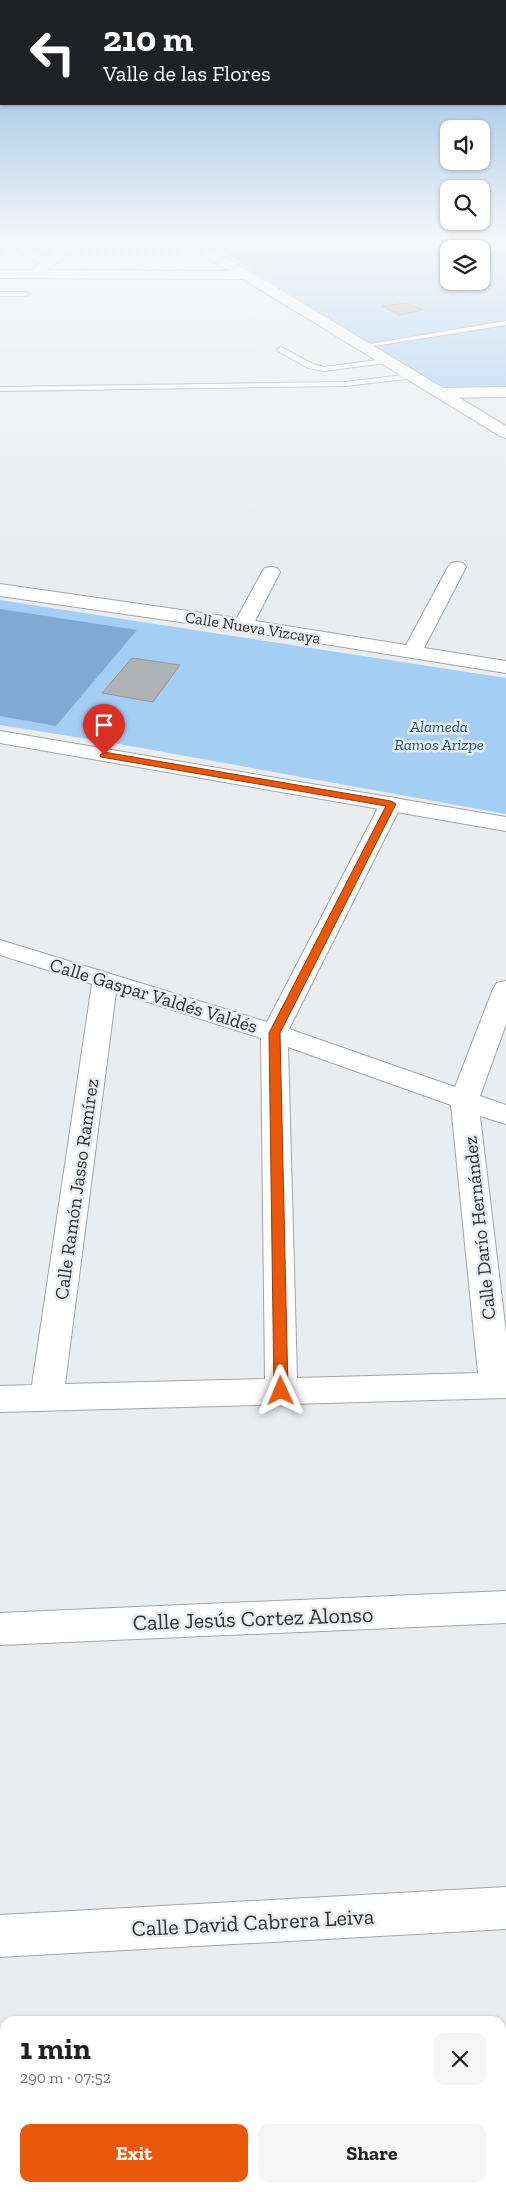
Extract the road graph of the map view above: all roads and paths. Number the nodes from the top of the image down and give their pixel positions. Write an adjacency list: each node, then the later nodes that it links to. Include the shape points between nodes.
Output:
1 (358, 343): 3 (street)
2 (379, 343): 3 (lane)
3 (362, 346): 5 (street)
4 (281, 349): 5 (lane, via 310,366 324,369)
5 (386, 361): 6 (street)
6 (412, 376): 7 (lane, via 345,384); 9 (street)
7 (0, 389)
8 (506, 392): 9 (street)
9 (440, 393): 10 (street)
10 (506, 433)
11 (457, 567): 15 (street)
12 (271, 572): 14 (street)
13 (0, 590): 14 (street, Calle Nueva Vizcaya)
14 (244, 625): 15 (street, Calle Nueva Vizcaya)
15 (412, 652): 16 (street, Calle Nueva Vizcaya)
16 (506, 667)
17 (0, 737): 18 (street)
18 (391, 804): 19 (street); 23 (street)
19 (506, 824)
20 (0, 947): 21 (street, Calle Gaspar Valdés Valdés)
21 (105, 980): 23 (street, Calle Gaspar Valdés Valdés); 28 (street, Calle Ramón Jasso Ramírez)
22 (506, 989): 24 (street)
23 (274, 1033): 24 (street, Calle Gaspar Valdés Valdés); 27 (street)
24 (464, 1101): 25 (street, Calle Gaspar Valdés Valdés); 26 (street, Calle Darío Hernández)
25 (506, 1115)
26 (501, 1385): 27 (street)
27 (281, 1391): 28 (street)
28 (47, 1398): 29 (street)
29 (0, 1399)
30 (506, 1608): 31 (street, Calle Jesús Cortez Alonso)
31 (0, 1629)
32 (506, 1908): 33 (street, Calle David Cabrera Leiva)
33 (0, 1936)

